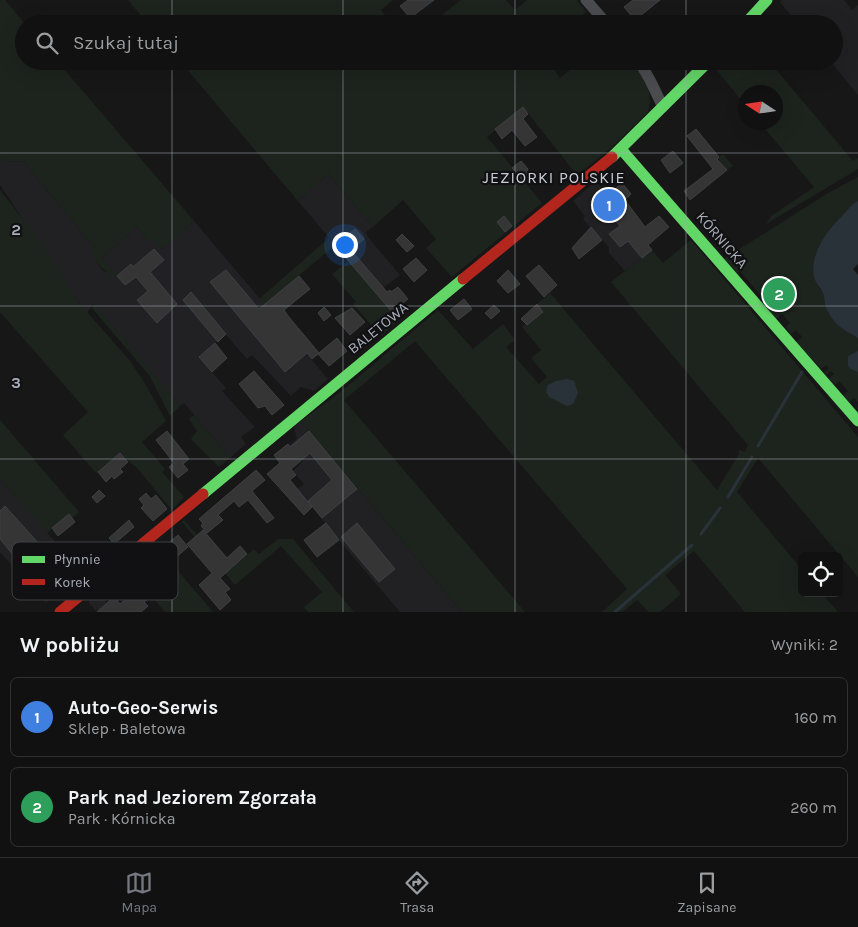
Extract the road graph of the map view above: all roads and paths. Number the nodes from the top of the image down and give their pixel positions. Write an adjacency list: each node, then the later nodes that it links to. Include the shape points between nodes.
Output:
1 (586, 0): 3 (street)
2 (767, 0): 4 (street)
3 (599, 15)
4 (753, 15)
5 (644, 70): 7 (street)
6 (700, 70): 7 (street, BALETOWA)
7 (663, 107): 8 (street, BALETOWA)
8 (621, 148): 9 (street, KÓRNICKA); 10 (street, BALETOWA)
9 (858, 421)
10 (145, 542)
11 (75, 600): 12 (street, BALETOWA)
12 (60, 612)

